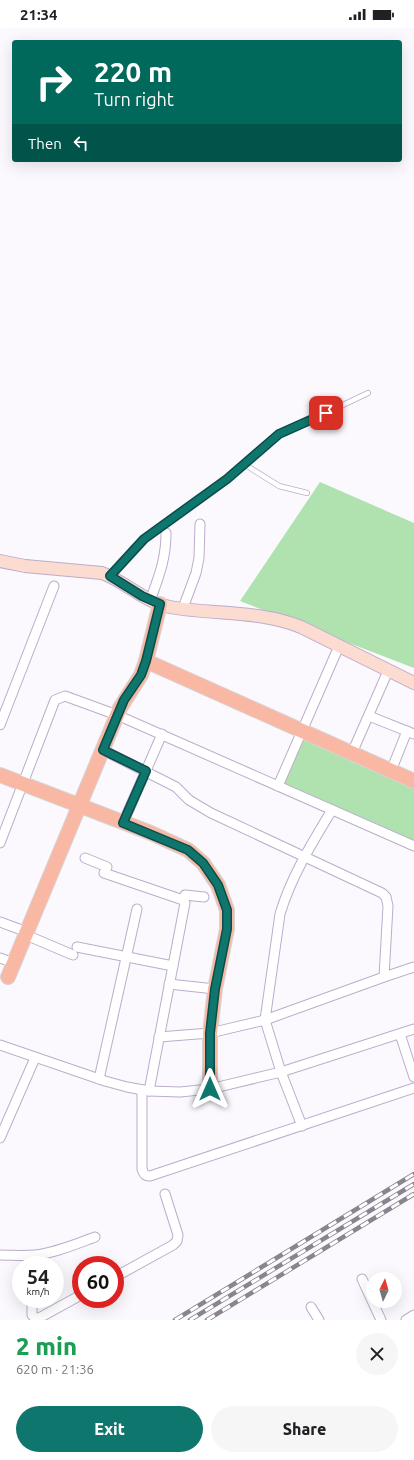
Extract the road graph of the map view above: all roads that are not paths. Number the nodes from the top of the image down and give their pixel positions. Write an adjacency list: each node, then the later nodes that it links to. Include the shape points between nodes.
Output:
1 (368, 393): 2 (lane, via 279,434)
2 (244, 464): 3 (lane, via 278,486); 7 (lane, via 144,539)
3 (307, 493)
4 (200, 524): 10 (street, via 196,573)
5 (166, 533): 9 (street, via 166,550)
6 (0, 561): 7 (street)
7 (110, 576): 9 (street)
8 (54, 586): 17 (street)
9 (155, 602): 10 (street); 12 (main road)
10 (183, 608): 11 (street, via 282,620)
11 (339, 646): 13 (street); 18 (street)
12 (146, 661): 15 (main road, via 137,682); 18 (main road)
13 (388, 671): 14 (street); 16 (street)
14 (414, 683)
15 (117, 715): 20 (street); 21 (main road); 27 (street, via 65,696 56,700)
16 (369, 716): 19 (street); 22 (street)
17 (1, 719)
18 (302, 731): 22 (main road); 28 (street)
19 (410, 733): 24 (street)
20 (162, 734): 23 (street); 28 (street)
21 (103, 750): 23 (street); 29 (main road)
22 (352, 753): 24 (main road)
23 (146, 771): 31 (street); 34 (street, via 176,787 189,800 211,813)
24 (391, 771): 26 (main road)
25 (0, 775): 27 (main road)
26 (414, 781)
27 (23, 784): 29 (main road); 32 (street)
28 (278, 786): 30 (street)
29 (79, 806): 31 (main road); 40 (main road)
30 (332, 810): 33 (street); 34 (street)
31 (123, 823): 49 (main road, via 188,850 203,863 218,885 227,910 227,929)
32 (0, 843)
33 (414, 846)
34 (304, 856): 47 (street, via 386,897 388,906); 50 (street, via 280,914)
35 (85, 858): 37 (street, via 105,870)
36 (204, 898): 37 (street, via 185,896)
37 (183, 900): 44 (street, via 185,907)
38 (137, 909): 41 (street)
39 (0, 922): 40 (street)
40 (26, 934): 41 (street, via 75,951); 43 (main road)
41 (126, 957): 44 (street); 59 (street)
42 (0, 958): 43 (street)
43 (14, 963): 46 (main road)
44 (173, 966): 48 (street)
45 (414, 967): 47 (street)
46 (8, 977)
47 (384, 977): 50 (street)
48 (170, 984): 49 (street); 54 (street)
49 (215, 989): 52 (main road)
50 (265, 1020): 52 (street); 57 (street)
51 (414, 1029): 53 (street)
52 (210, 1033): 54 (street); 61 (main road)
53 (400, 1034): 57 (street); 58 (street)
54 (159, 1037): 62 (street)
55 (0, 1045): 56 (street)
56 (35, 1058): 59 (street); 64 (street)
57 (281, 1072): 61 (street); 63 (street)
58 (414, 1077)
59 (99, 1079): 62 (street)
60 (414, 1088): 63 (street)
61 (210, 1089): 62 (street, via 180,1092)
62 (146, 1090): 63 (street, via 142,1169 146,1176)
63 (302, 1126)
64 (0, 1138)
65 (165, 1194): 70 (street, via 178,1241)
66 (95, 1237): 69 (street)
67 (0, 1254): 68 (street)
68 (12, 1256)
69 (43, 1256)
70 (124, 1272)
71 (362, 1279): 77 (street)
72 (311, 1307): 76 (street)
73 (32, 1308): 74 (street, via 32,1315 36,1318)
74 (58, 1308)
75 (414, 1315): 78 (street)
76 (319, 1320)
77 (381, 1320)
78 (406, 1320)

